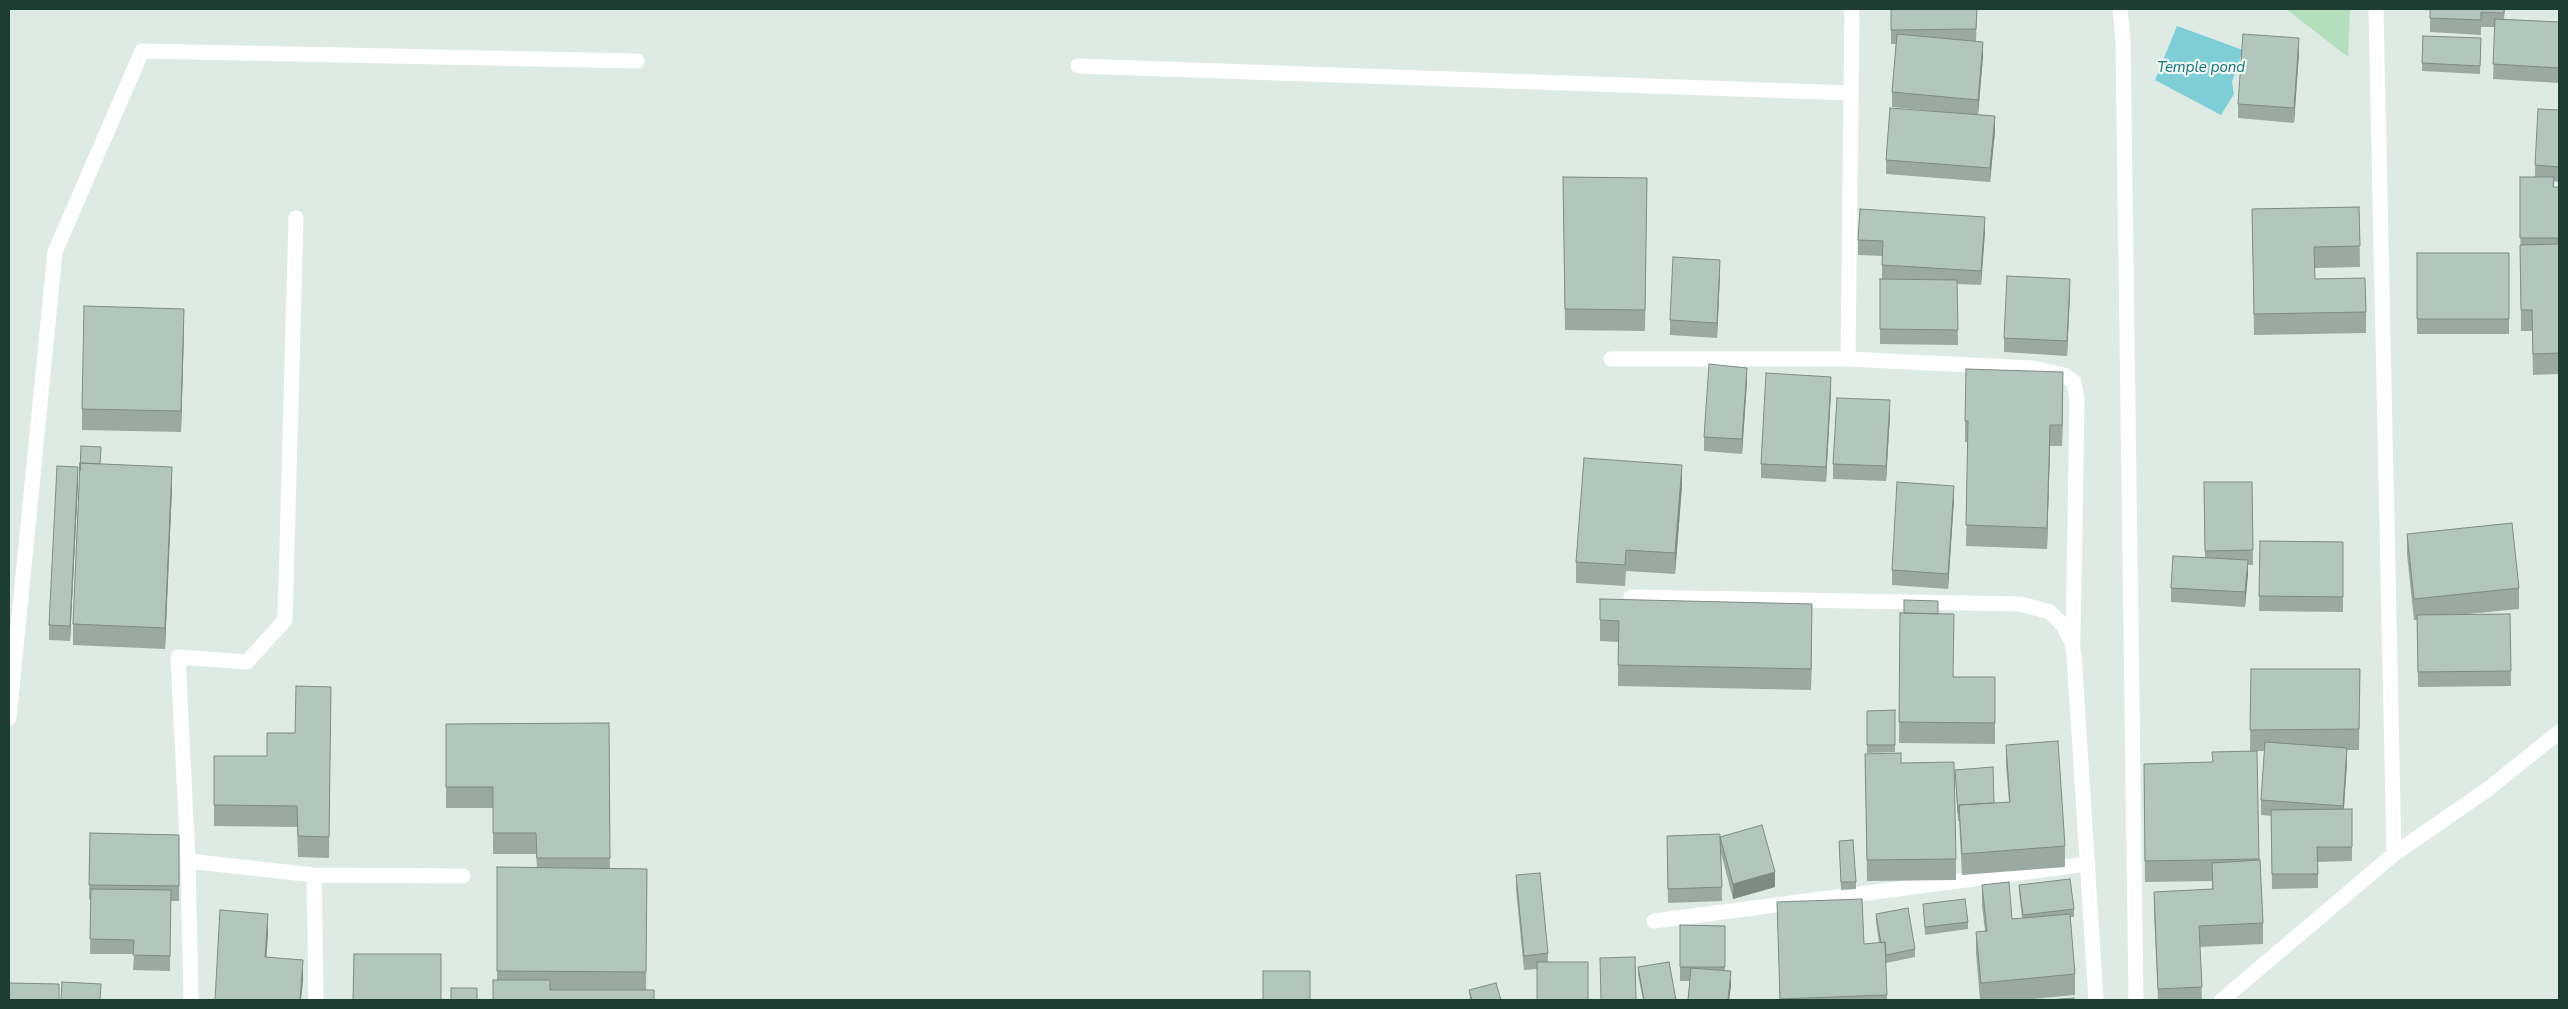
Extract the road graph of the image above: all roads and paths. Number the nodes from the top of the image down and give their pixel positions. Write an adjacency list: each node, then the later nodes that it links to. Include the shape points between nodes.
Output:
1 (1852, 9): 6 (street)
2 (2120, 9): 23 (street)
3 (2376, 9): 14 (street)
4 (638, 61): 12 (street, via 142,52 55,252)
5 (1078, 66): 6 (street)
6 (1851, 93): 9 (street)
7 (296, 218): 15 (street, via 285,620 247,662 178,657)
8 (1611, 359): 9 (street)
9 (1848, 359): 11 (street, via 2033,368 2064,374 2074,382 2077,400)
10 (1631, 597): 11 (street, via 2021,604 2050,612 2063,625)
11 (2072, 643): 16 (street)
12 (9, 718)
13 (2559, 732): 14 (street, via 2488,789)
14 (2394, 854): 24 (street)
15 (188, 861): 17 (street); 20 (street)
16 (2088, 864): 19 (street); 22 (street)
17 (314, 875): 18 (street); 21 (street)
18 (463, 876)
19 (1654, 921)
20 (191, 1000)
21 (316, 1000)
22 (2096, 1000)
23 (2136, 1000)
24 (2222, 1000)

